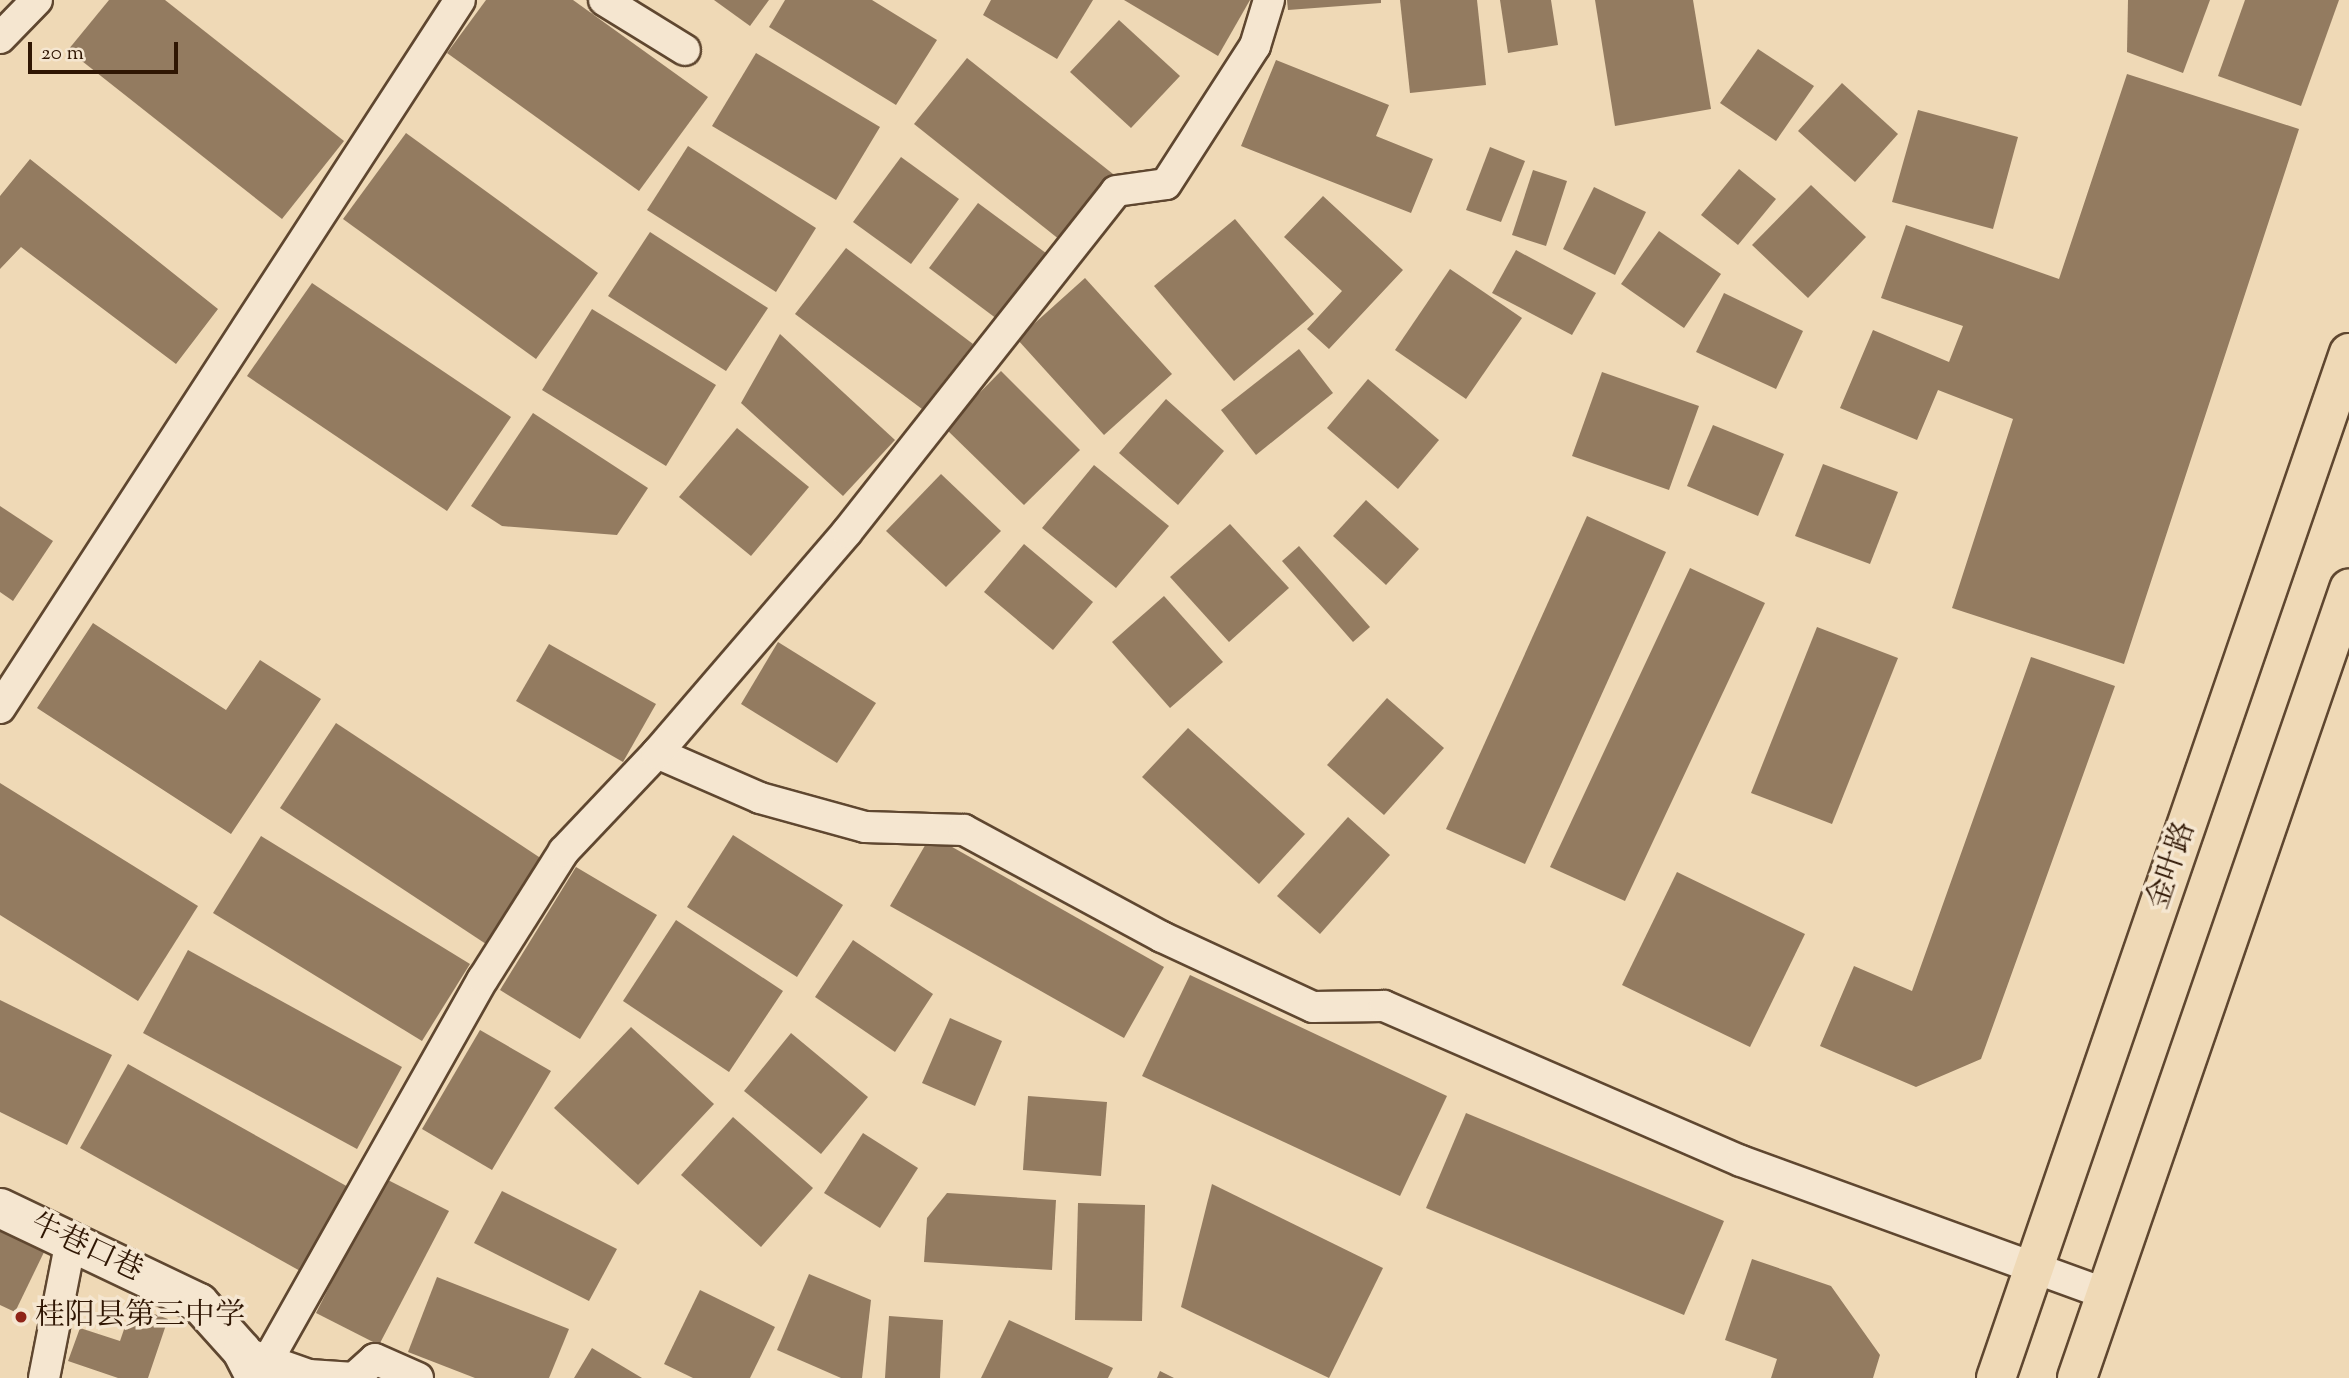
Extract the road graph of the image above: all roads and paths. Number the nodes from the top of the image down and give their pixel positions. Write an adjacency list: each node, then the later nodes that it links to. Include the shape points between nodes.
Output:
1 (37, 0): 5 (lane)
2 (460, 0): 9 (lane)
3 (604, 0): 6 (lane)
4 (1269, 0): 10 (lane, via 1255,46 1166,184 1116,191 847,532)
5 (0, 37)
6 (685, 50)
7 (2349, 353): 13 (main road, 金叶路)
8 (2349, 589): 14 (main road)
9 (0, 708)
10 (657, 753): 13 (lane, via 760,798 864,827 964,830 1163,937 1313,1007 1384,1006 1741,1161); 15 (lane, via 564,851)
11 (0, 1208): 12 (street, 牛巷口巷)
12 (71, 1241): 15 (street, 牛巷口巷, via 199,1303); 16 (lane)
13 (2034, 1269): 14 (lane); 18 (main road, 金叶路)
14 (2106, 1294): 19 (main road)
15 (255, 1363): 17 (lane, via 309,1375 354,1378 374,1359)
16 (44, 1378)
17 (418, 1378)
18 (1996, 1378)
19 (2077, 1378)

